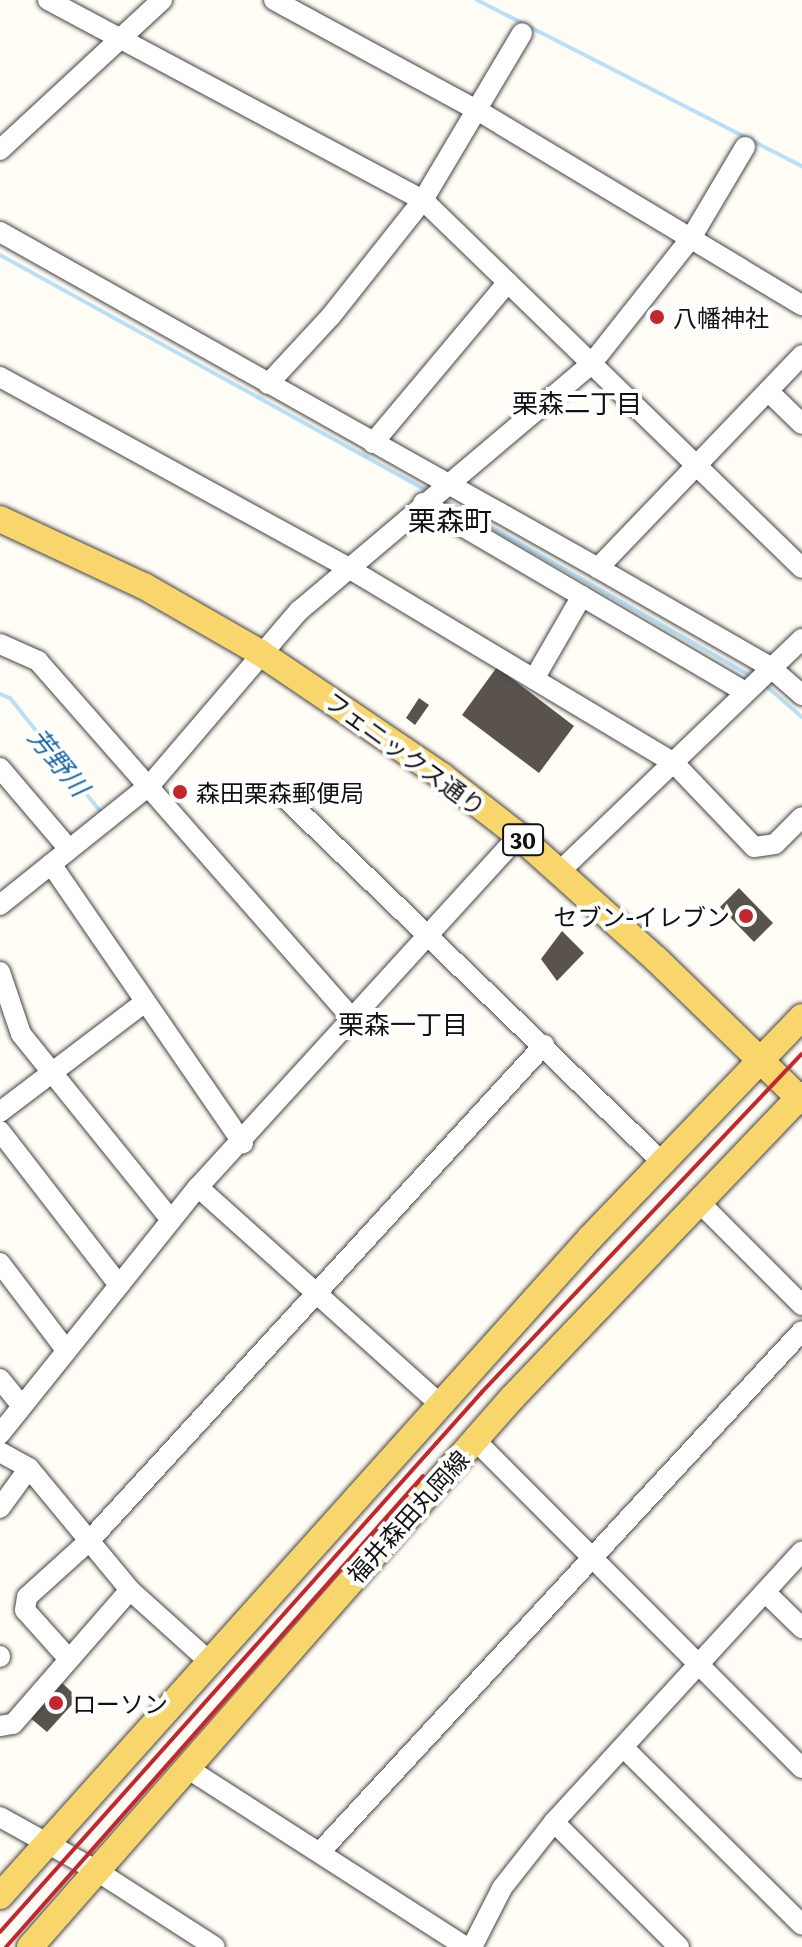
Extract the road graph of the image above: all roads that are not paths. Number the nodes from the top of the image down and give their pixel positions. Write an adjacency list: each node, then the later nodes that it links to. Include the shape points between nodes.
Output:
1 (48, 0): 5 (street)
2 (162, 0): 5 (street)
3 (274, 0): 6 (street)
4 (522, 33): 6 (street)
5 (119, 39): 8 (street); 9 (street)
6 (477, 110): 9 (street); 11 (street)
7 (745, 147): 11 (street)
8 (0, 150)
9 (423, 200): 12 (street); 17 (street, via 331,316)
10 (0, 232): 17 (street)
11 (691, 238): 13 (street); 15 (street)
12 (508, 282): 15 (street); 20 (street)
13 (802, 305)
14 (802, 355): 18 (street)
15 (592, 363): 21 (street); 22 (street)
16 (0, 377): 27 (street)
17 (268, 384): 20 (street)
18 (768, 391): 19 (street); 21 (street)
19 (802, 424)
20 (373, 443): 22 (street)
21 (698, 465): 25 (street); 26 (street)
22 (445, 485): 23 (street); 25 (street)
23 (423, 503): 27 (street); 28 (street)
24 (0, 519): 31 (main road, フェニックス通り / 30, via 144,586)
25 (598, 568): 32 (street)
26 (802, 568)
27 (350, 569): 31 (street); 33 (street)
28 (582, 596): 33 (street); 34 (street)
29 (802, 639): 32 (street)
30 (0, 644): 38 (street, via 38,661)
31 (259, 652): 38 (street); 41 (main road, フェニックス通り / 30, via 364,720)
32 (770, 667): 34 (street); 35 (street)
33 (534, 679): 36 (street)
34 (744, 691): 36 (street)
35 (802, 695)
36 (673, 762): 40 (street, via 754,847 775,844); 44 (street)
37 (4, 781): 42 (street)
38 (151, 784): 42 (street); 51 (street)
39 (281, 794): 46 (street)
40 (802, 817)
41 (519, 836): 44 (main road, フェニックス通り / 30); 46 (street)
42 (69, 849): 43 (street)
43 (51, 864): 45 (street); 48 (street)
44 (559, 872): 53 (main road, フェニックス通り / 30)
45 (0, 905)
46 (431, 939): 51 (street); 52 (street)
47 (0, 972): 49 (street)
48 (145, 1002): 54 (street); 58 (street)
49 (6, 1014): 54 (street)
50 (802, 1017): 53 (main road, 福井森田丸岡線)
51 (354, 1021): 58 (street)
52 (544, 1045): 59 (street); 65 (street)
53 (761, 1061): 55 (main road, 30); 59 (main road, 福井森田丸岡線)
54 (53, 1074): 56 (street); 62 (street)
55 (801, 1098): 61 (main road, 福井森田丸岡線)
56 (0, 1112)
57 (0, 1131): 64 (street)
58 (243, 1143): 60 (street)
59 (662, 1162): 70 (main road, 福井森田丸岡線)
60 (198, 1187): 62 (street); 65 (street)
61 (699, 1202): 66 (street); 73 (main road, 福井森田丸岡線)
62 (171, 1220): 64 (street)
63 (0, 1263): 68 (street)
64 (119, 1285): 68 (street)
65 (317, 1297): 70 (street); 77 (street)
66 (802, 1305)
67 (802, 1331): 79 (street)
68 (66, 1350): 71 (street)
69 (0, 1379): 71 (street)
70 (440, 1404): 84 (main road, 福井森田丸岡線)
71 (22, 1406): 72 (street)
72 (0, 1434)
73 (475, 1440): 79 (street); 88 (main road, 福井森田丸岡線)
74 (0, 1452): 75 (street)
75 (29, 1468): 76 (street); 77 (street)
76 (0, 1508)
77 (90, 1540): 80 (street); 83 (street, via 27,1597 25,1610)
78 (802, 1551): 81 (street)
79 (593, 1556): 85 (street); 93 (street)
80 (130, 1590): 83 (street); 84 (street)
81 (765, 1592): 82 (street); 85 (street)
82 (802, 1628)
83 (68, 1658): 86 (street, via 13,1724)
84 (210, 1662): 92 (main road, 福井森田丸岡線)
85 (699, 1665): 87 (street); 89 (street)
86 (0, 1726)
87 (623, 1747): 91 (street); 96 (street)
88 (187, 1768): 93 (street); 94 (main road, 福井森田丸岡線)
89 (802, 1768)
90 (0, 1817): 92 (street)
91 (554, 1822): 99 (street, via 502,1888); 100 (street)
92 (47, 1843): 94 (street); 95 (main road, 福井森田丸岡線)
93 (321, 1851): 99 (street)
94 (97, 1871): 97 (main road, 福井森田丸岡線); 98 (street)
95 (0, 1896)
96 (802, 1925)
97 (30, 1947)
98 (215, 1947)
99 (469, 1947)
100 (679, 1947)

